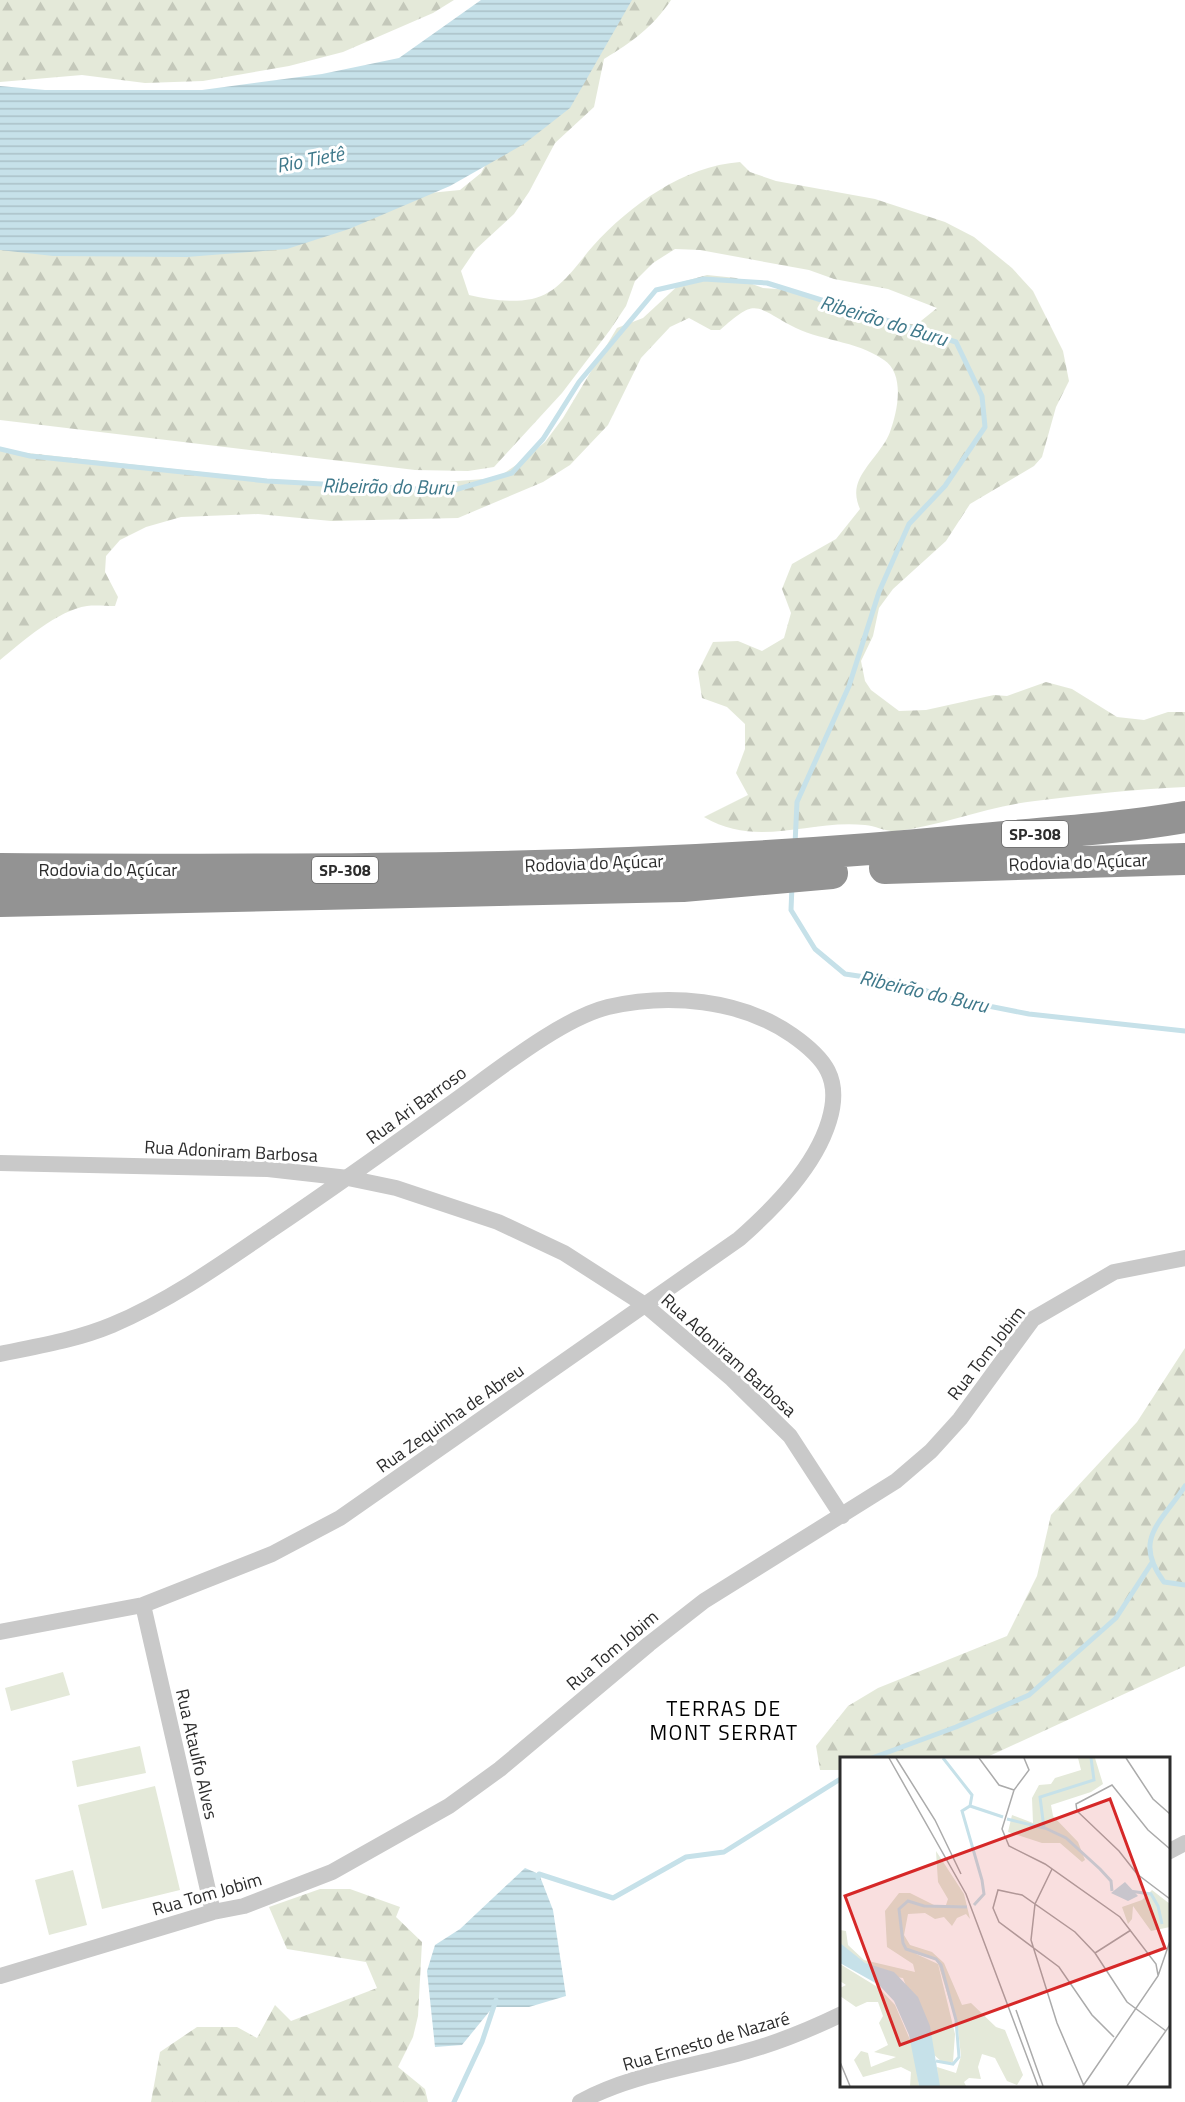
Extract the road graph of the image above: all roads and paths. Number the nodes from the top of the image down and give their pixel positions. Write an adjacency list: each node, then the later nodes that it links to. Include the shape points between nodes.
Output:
1 (1185, 817): 2 (highway, Rodovia do Açúcar / SP-308)
2 (891, 858): 3 (highway, Rodovia do Açúcar / SP-308); 5 (highway, Rodovia do Açúcar / SP-308)
3 (1185, 860)
4 (0, 869): 5 (highway, Rodovia do Açúcar / SP-308)
5 (687, 873): 6 (highway, Rodovia do Açúcar / SP-308)
6 (0, 901)
7 (835, 1103): 9 (street, Rua Ari Barroso, via 833,1081 818,1053 787,1032 750,1015 720,1003 663,1000 607,1007 533,1045); 11 (street, Rua Zequinha de Abreu, via 826,1133 767,1214 739,1239)
8 (0, 1163): 9 (street, Rua Adoniram Barbosa, via 268,1168)
9 (348, 1178): 11 (street, Rua Adoniram Barbosa, via 396,1188 498,1222 564,1253); 12 (street, Rua Ari Barroso, via 213,1270 140,1312 63,1341)
10 (1185, 1258): 13 (street, Rua Tom Jobim, via 1114,1272 1033,1319 960,1419 931,1451 896,1481)
11 (645, 1305): 13 (street, Rua Adoniram Barbosa, via 732,1379 790,1436); 14 (street, Rua Zequinha de Abreu, via 340,1518 272,1554)
12 (0, 1354)
13 (842, 1516): 18 (street, Rua Tom Jobim, via 704,1601 500,1769 449,1806 332,1872 243,1906)
14 (143, 1605): 15 (street, Rua Zequinha de Abreu); 18 (street, Rua Ataulfo Alves)
15 (0, 1632)
16 (1185, 1843): 17 (street)
17 (1170, 1851)
18 (213, 1912): 19 (street, Rua Tom Jobim)
19 (0, 1976)
20 (840, 2015): 21 (street, Rua Ernesto de Nazaré, via 802,2033 632,2081)
21 (580, 2102)

